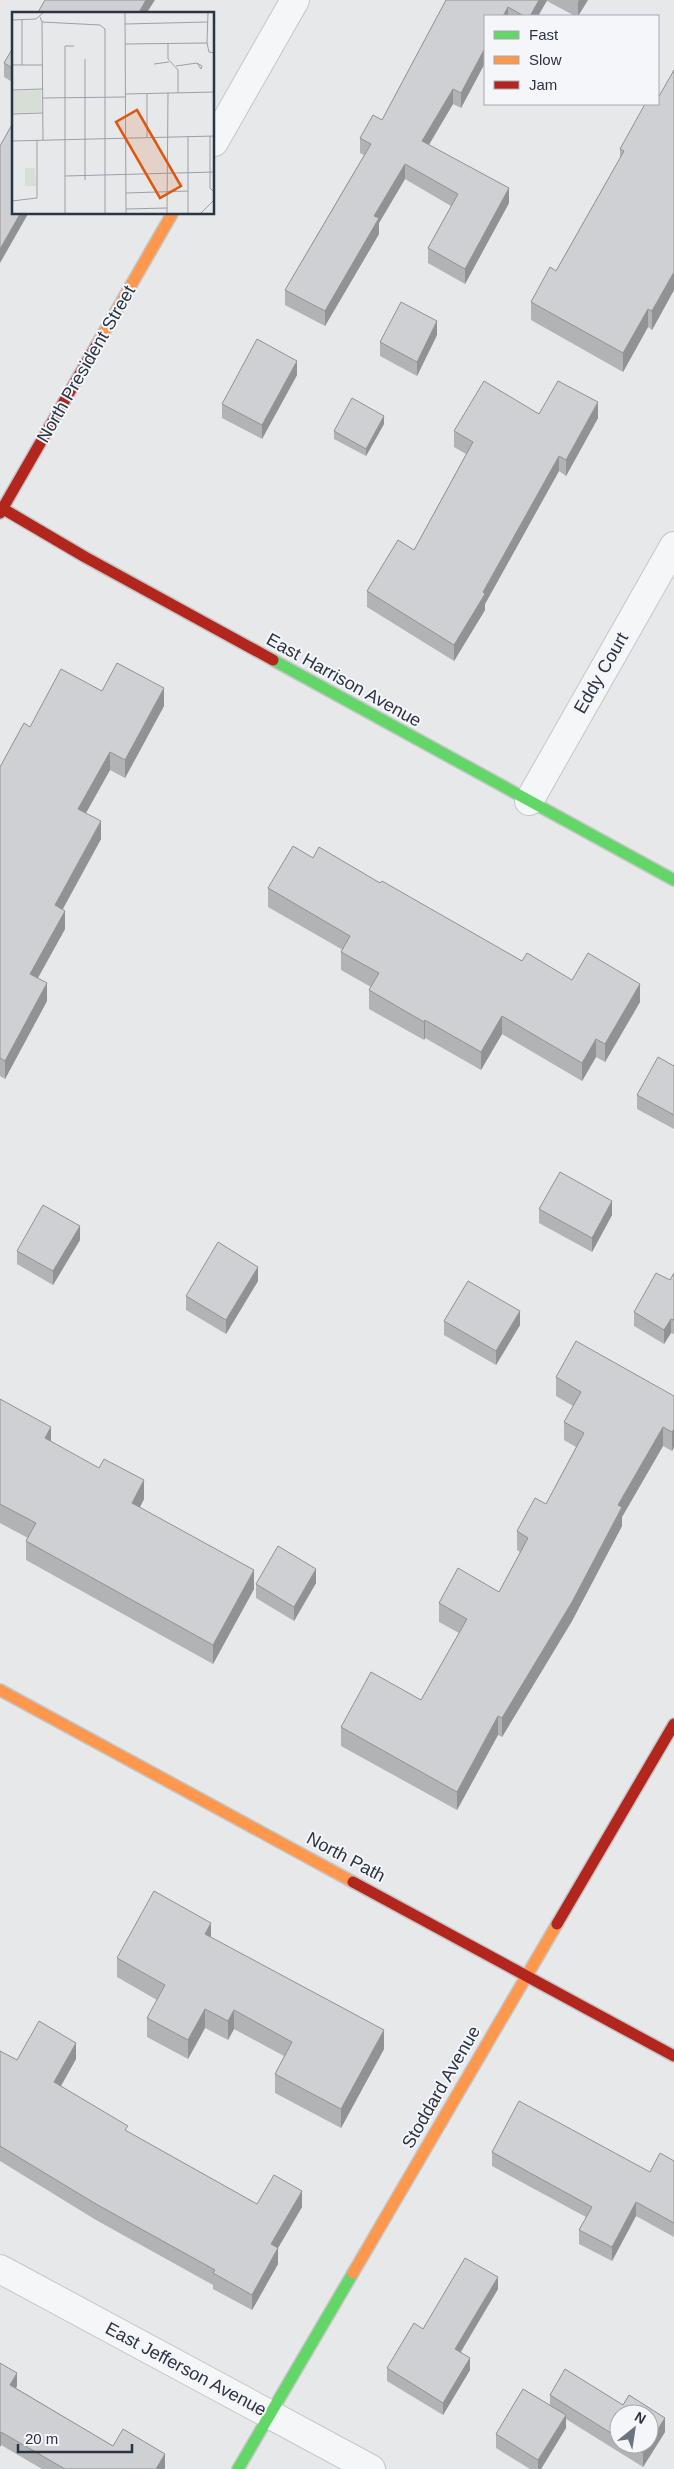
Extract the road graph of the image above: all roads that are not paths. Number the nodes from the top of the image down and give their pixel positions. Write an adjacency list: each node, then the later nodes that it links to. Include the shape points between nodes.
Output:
1 (295, 0): 2 (street)
2 (215, 140)
3 (171, 215): 4 (street, North President Street)
4 (1, 509): 6 (street, East Harrison Avenue)
5 (674, 546): 6 (street, Eddy Court)
6 (529, 800): 7 (street, East Harrison Avenue)
7 (674, 880)
8 (0, 1690): 10 (street, North Path)
9 (674, 1724): 10 (street, Stoddard Avenue)
10 (527, 1975): 11 (street, North Path); 13 (street, Stoddard Avenue)
11 (674, 2056)
12 (0, 2270): 13 (street, East Jefferson Avenue)
13 (270, 2414): 14 (street, Stoddard Avenue); 15 (street, East Jefferson Avenue)
14 (238, 2469)
15 (371, 2469)

